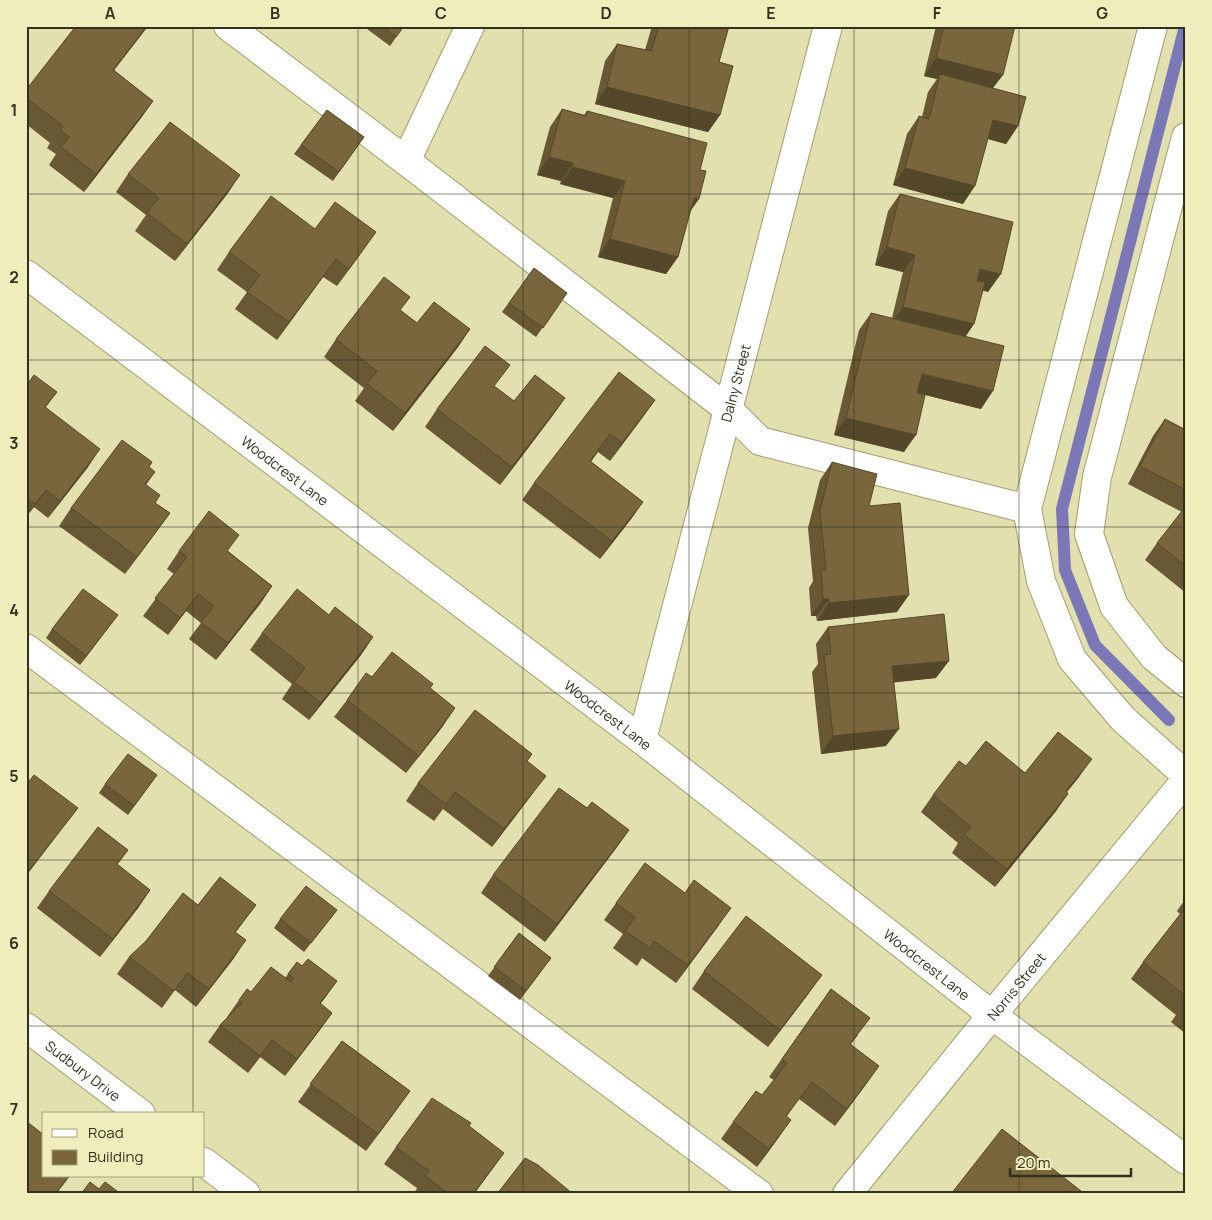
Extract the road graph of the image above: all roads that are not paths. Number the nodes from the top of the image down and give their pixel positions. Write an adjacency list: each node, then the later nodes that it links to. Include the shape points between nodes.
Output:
1 (228, 26): 6 (street)
2 (470, 26): 6 (street)
3 (828, 26): 8 (street, Dalny Street)
4 (1153, 26): 9 (street)
5 (1186, 137): 11 (street, via 1097,477 1089,534 1114,606 1154,657)
6 (406, 161): 8 (street)
7 (26, 274): 12 (street, Woodcrest Lane)
8 (729, 410): 9 (street, via 760,441); 12 (street, Dalny Street)
9 (1027, 508): 13 (street, via 1041,581 1072,659 1123,720)
10 (26, 648): 21 (street)
11 (1186, 683)
12 (642, 740): 15 (street, Woodcrest Lane)
13 (1186, 775)
14 (1186, 780): 15 (street, Norris Street)
15 (992, 1015): 18 (street, Woodcrest Lane); 22 (street, Norris Street)
16 (26, 1027): 17 (street, Sudbury Drive)
17 (138, 1112)
18 (1186, 1160)
19 (205, 1163): 20 (street)
20 (246, 1194)
21 (759, 1194)
22 (847, 1194)

